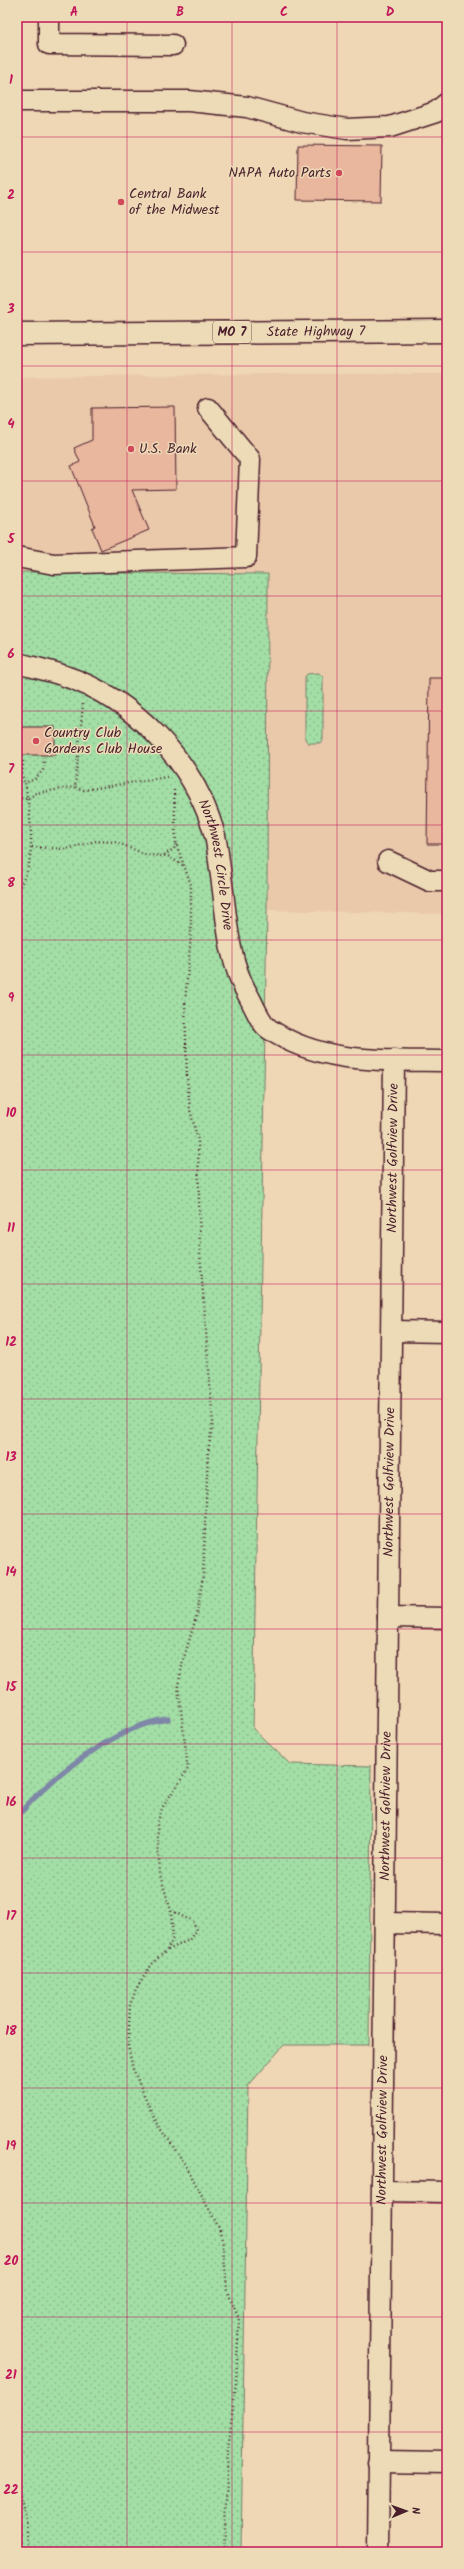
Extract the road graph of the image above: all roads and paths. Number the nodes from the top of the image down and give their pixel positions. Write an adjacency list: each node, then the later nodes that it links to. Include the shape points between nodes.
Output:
1 (49, 17): 2 (street, via 49,44)
2 (173, 45)
3 (17, 101): 4 (street, via 189,101 246,107 302,122 346,129 390,127 436,112)
4 (447, 103)
5 (447, 331): 6 (main road, State Highway 7 / MO 7)
6 (17, 334)
7 (208, 408): 8 (street, via 250,459 246,557 54,564)
8 (17, 557)
9 (17, 663): 10 (street, Northwest Circle Drive, via 64,676)
10 (85, 686): 13 (street, Northwest Circle Drive, via 108,696 142,720 171,750); 15 (path)
11 (44, 755): 14 (path, via 44,769 35,779)
12 (23, 761): 14 (path, via 22,775)
13 (178, 776): 15 (path, via 84,790); 18 (path, via 174,790); 25 (street, Northwest Circle Drive, via 200,797 215,836 226,927 238,978 267,1028 299,1046 346,1058)
14 (25, 783): 17 (path)
15 (75, 787): 17 (path, via 36,793)
16 (17, 798): 17 (path)
17 (28, 799): 19 (path)
18 (176, 843): 20 (path, via 174,849); 22 (path)
19 (32, 847): 20 (path, via 66,849 106,841 116,842 147,855); 24 (path, via 26,876)
20 (162, 856): 22 (path, via 175,859)
21 (388, 861): 23 (street, via 430,881)
22 (184, 866): 31 (path, via 191,884 192,901 185,1002 188,1097 198,1140 200,1246 213,1423 208,1451 202,1582 197,1614 178,1686 188,1769 162,1808 157,1824 160,1875)
23 (447, 881)
24 (17, 889)
25 (394, 1060): 26 (street, Northwest Circle Drive); 27 (street, Northwest Golfview Drive)
26 (447, 1060)
27 (392, 1331): 28 (street); 29 (street, Northwest Golfview Drive)
28 (447, 1332)
29 (388, 1617): 30 (street); 32 (street, Northwest Golfview Drive)
30 (447, 1618)
31 (172, 1911): 34 (path, via 173,1938); 34 (path, via 190,1920 196,1930 189,1940)
32 (385, 1922): 33 (street); 35 (street, Northwest Golfview Drive)
33 (447, 1924)
34 (167, 1950): 41 (path, via 152,1964 136,1989 130,2005 128,2046 133,2069 154,2118 185,2164 219,2228 227,2290 239,2319 236,2384 228,2449)
35 (383, 2191): 36 (street); 37 (street, Northwest Golfview Drive)
36 (447, 2192)
37 (378, 2462): 38 (street); 42 (street, Northwest Golfview Drive)
38 (447, 2463)
39 (17, 2484): 40 (path, via 26,2520)
40 (29, 2552)
41 (224, 2552)
42 (378, 2552)

